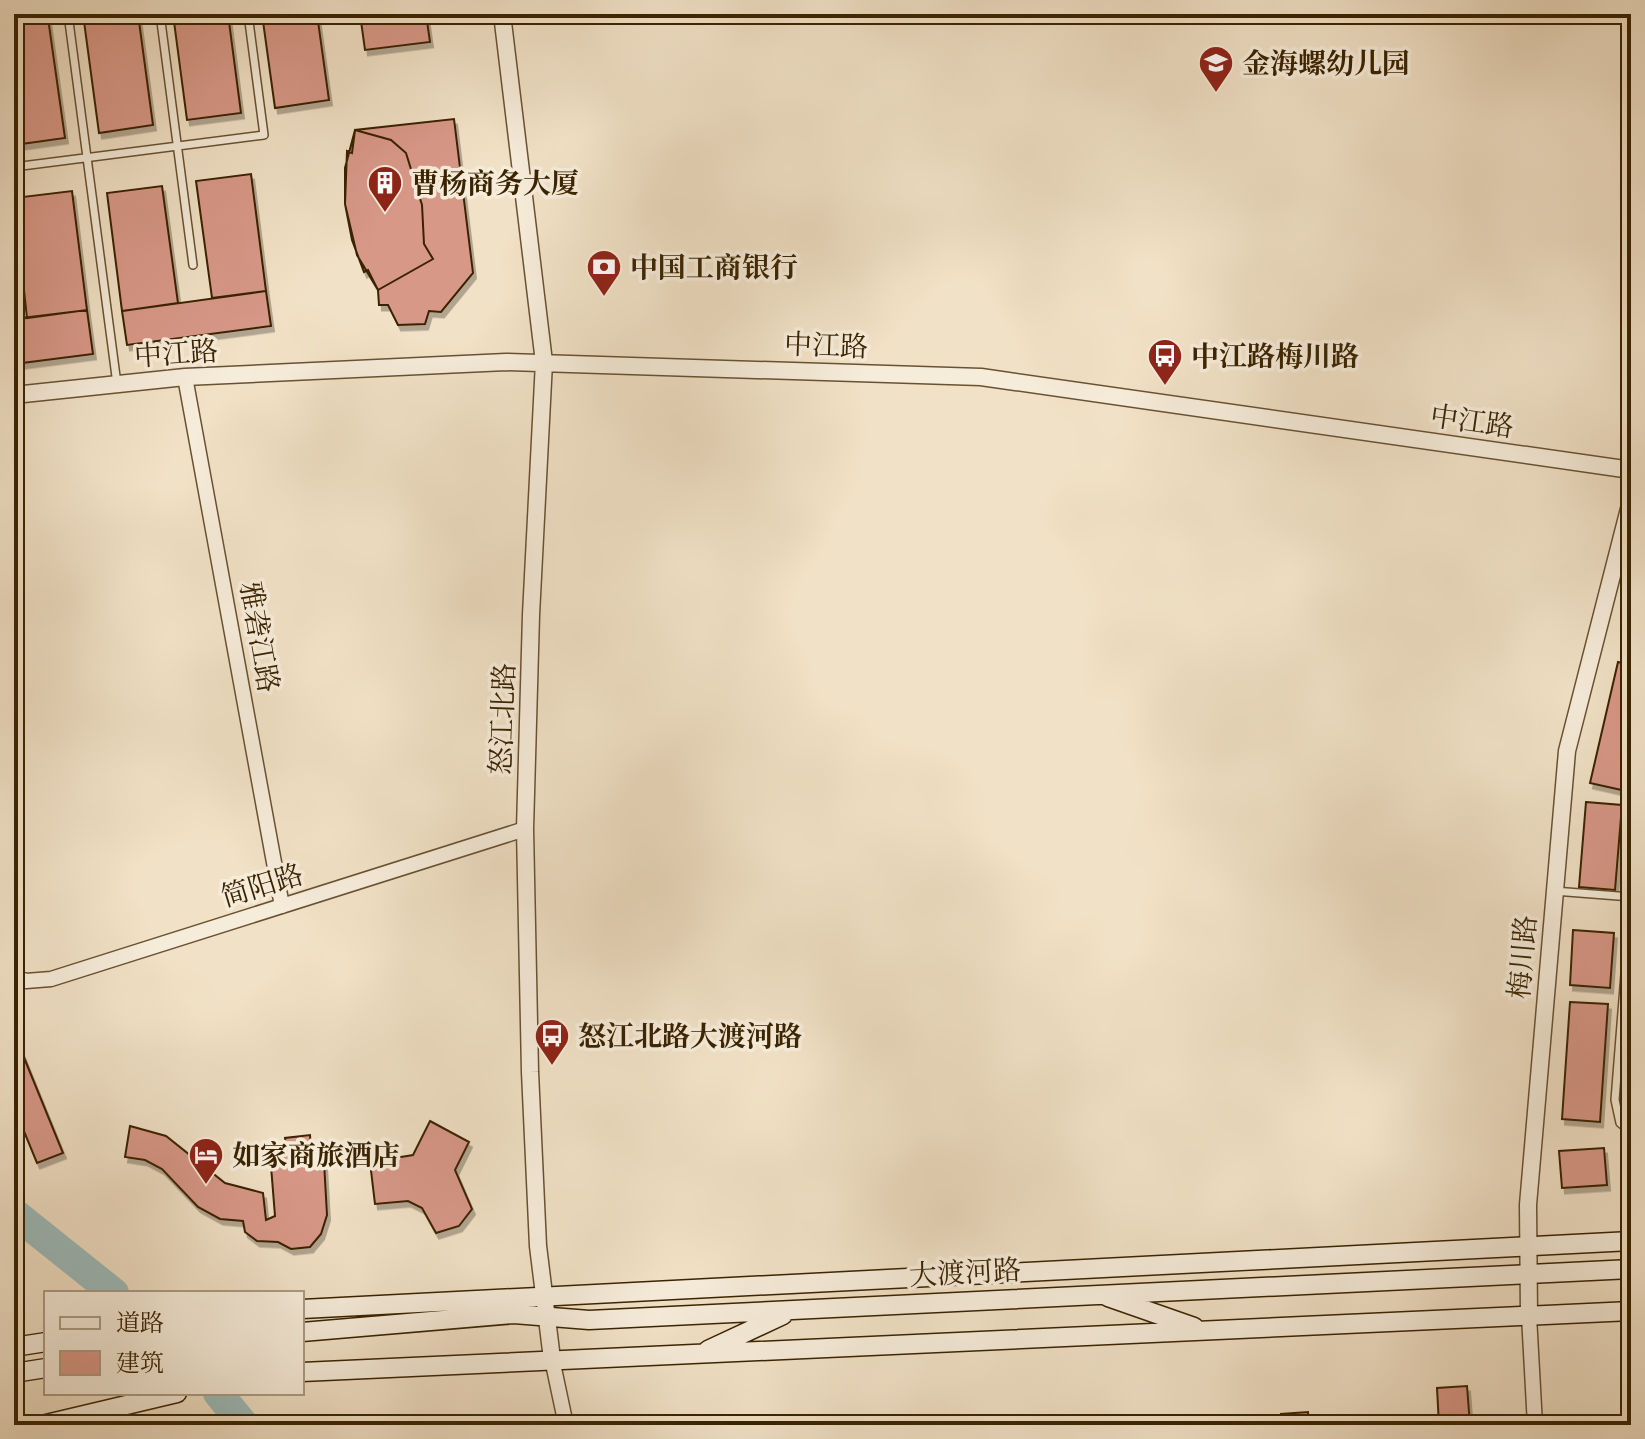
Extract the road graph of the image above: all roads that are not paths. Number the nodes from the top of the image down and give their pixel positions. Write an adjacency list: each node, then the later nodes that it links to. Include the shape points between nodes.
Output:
1 (68, 14): 6 (lane)
2 (160, 14): 5 (lane)
3 (248, 14): 5 (lane, via 264,135)
4 (502, 14): 9 (street, 怒江北路)
5 (177, 146): 6 (lane); 8 (lane)
6 (87, 158): 7 (lane); 11 (lane)
7 (14, 167)
8 (193, 265)
9 (544, 362): 10 (street, 中江路); 13 (street, 中江路, via 981,377); 15 (street, 怒江北路)
10 (185, 377): 11 (street, 中江路); 18 (street, 雅砻江路)
11 (117, 384): 12 (street, 中江路)
12 (14, 395)
13 (1631, 470)
14 (1631, 501): 16 (street, 梅川路, via 1567,751)
15 (525, 829): 18 (street, 简阳路); 25 (street, 怒江北路)
16 (1554, 891): 17 (lane); 22 (street, 梅川路)
17 (1631, 898): 20 (lane, via 1615,1100 1620,1123)
18 (282, 906): 19 (street, 简阳路, via 51,979)
19 (14, 977)
20 (1631, 1132)
21 (1631, 1241): 22 (main road, 大渡河路)
22 (1527, 1245): 24 (street, 梅川路); 25 (main road, 大渡河路)
23 (1631, 1269): 24 (main road, 大渡河路)
24 (1527, 1274): 26 (main road, 大渡河路); 31 (street, 梅川路)
25 (541, 1294): 27 (main road, 大渡河路); 30 (street, 怒江北路)
26 (1098, 1294): 28 (main road, 大渡河路); 32 (main road)
27 (304, 1309)
28 (790, 1311): 30 (main road, 大渡河路, via 589,1320); 36 (main road)
29 (1631, 1311): 31 (main road)
30 (545, 1315): 33 (main road, 大渡河路); 37 (street, 怒江北路)
31 (1529, 1316): 32 (main road); 44 (street, 梅川路)
32 (1206, 1331): 36 (main road)
33 (304, 1332)
34 (44, 1342): 35 (main road)
35 (14, 1347)
36 (702, 1353): 37 (main road)
37 (552, 1359): 39 (main road); 43 (street, 怒江北路)
38 (44, 1368): 40 (main road)
39 (304, 1372)
40 (14, 1373)
41 (169, 1395): 42 (main road)
42 (42, 1425)
43 (566, 1425)
44 (1535, 1425)

